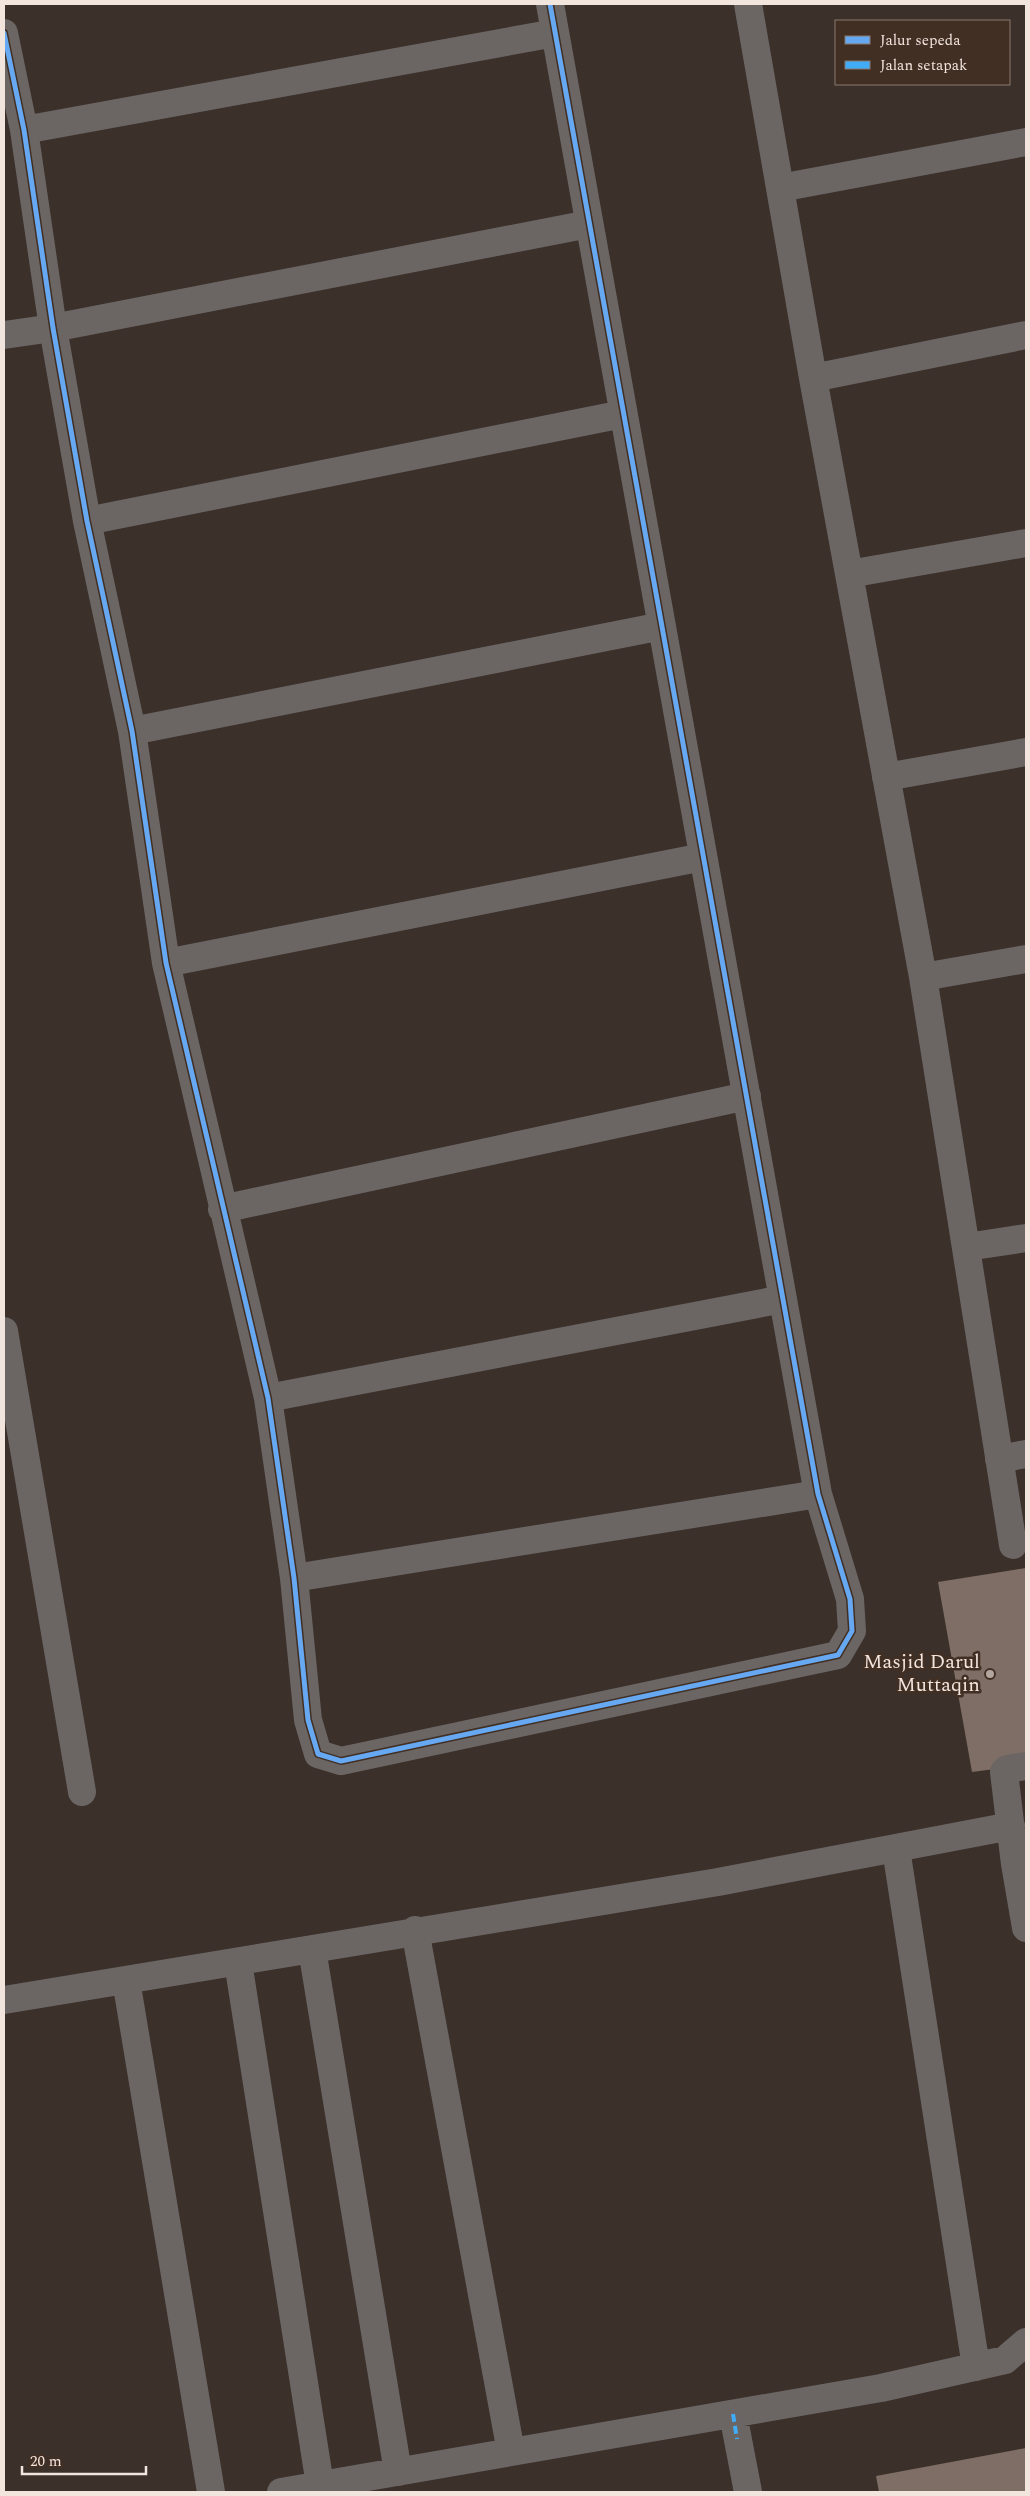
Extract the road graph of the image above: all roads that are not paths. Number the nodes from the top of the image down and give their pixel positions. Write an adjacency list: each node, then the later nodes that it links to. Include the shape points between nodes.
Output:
1 (550, 4): 4 (street)
2 (748, 4): 7 (street)
3 (4, 33): 5 (street)
4 (555, 34): 5 (street); 8 (street)
5 (24, 130): 9 (street)
6 (1026, 142): 7 (street)
7 (780, 188): 12 (street)
8 (589, 224): 9 (street); 13 (street)
9 (53, 328): 10 (street); 14 (street)
10 (4, 334)
11 (1026, 335): 12 (street)
12 (813, 378): 16 (street)
13 (623, 414): 14 (street); 17 (street)
14 (87, 521): 18 (street)
15 (1026, 543): 16 (street)
16 (849, 574): 20 (street)
17 (662, 626): 18 (street); 21 (street)
18 (132, 731): 23 (street)
19 (1026, 752): 20 (street)
20 (886, 777): 24 (street)
21 (703, 857): 23 (street); 25 (street)
22 (1026, 959): 24 (street)
23 (166, 963): 26 (street)
24 (923, 977): 28 (street)
25 (747, 1096): 26 (street); 29 (street)
26 (222, 1209): 31 (street)
27 (1026, 1238): 28 (street)
28 (967, 1247): 33 (street)
29 (783, 1300): 31 (street); 34 (street)
30 (4, 1331): 38 (street)
31 (268, 1398): 36 (street)
32 (1026, 1454): 33 (street)
33 (1000, 1459): 35 (street)
34 (818, 1494): 36 (street); 36 (street, via 850,1599 852,1631 838,1655 341,1761 318,1754 308,1720)
35 (1013, 1545)
36 (294, 1578)
37 (1026, 1766): 39 (street, via 1004,1772)
38 (82, 1792)
39 (1011, 1826): 40 (street); 41 (street)
40 (896, 1848): 42 (street, via 718,1882); 48 (street)
41 (1026, 1928)
42 (415, 1930): 43 (street); 50 (street)
43 (312, 1949): 44 (street); 51 (street)
44 (238, 1962): 45 (street); 52 (street)
45 (126, 1980): 46 (street); 53 (street)
46 (4, 2000)
47 (1026, 2342): 48 (street, via 1005,2360)
48 (976, 2367): 49 (street, via 881,2388)
49 (735, 2427): 50 (street); 55 (street)
50 (510, 2452): 51 (street)
51 (398, 2472): 52 (street)
52 (320, 2485): 54 (street)
53 (211, 2492)
54 (281, 2492)
55 (748, 2492)

